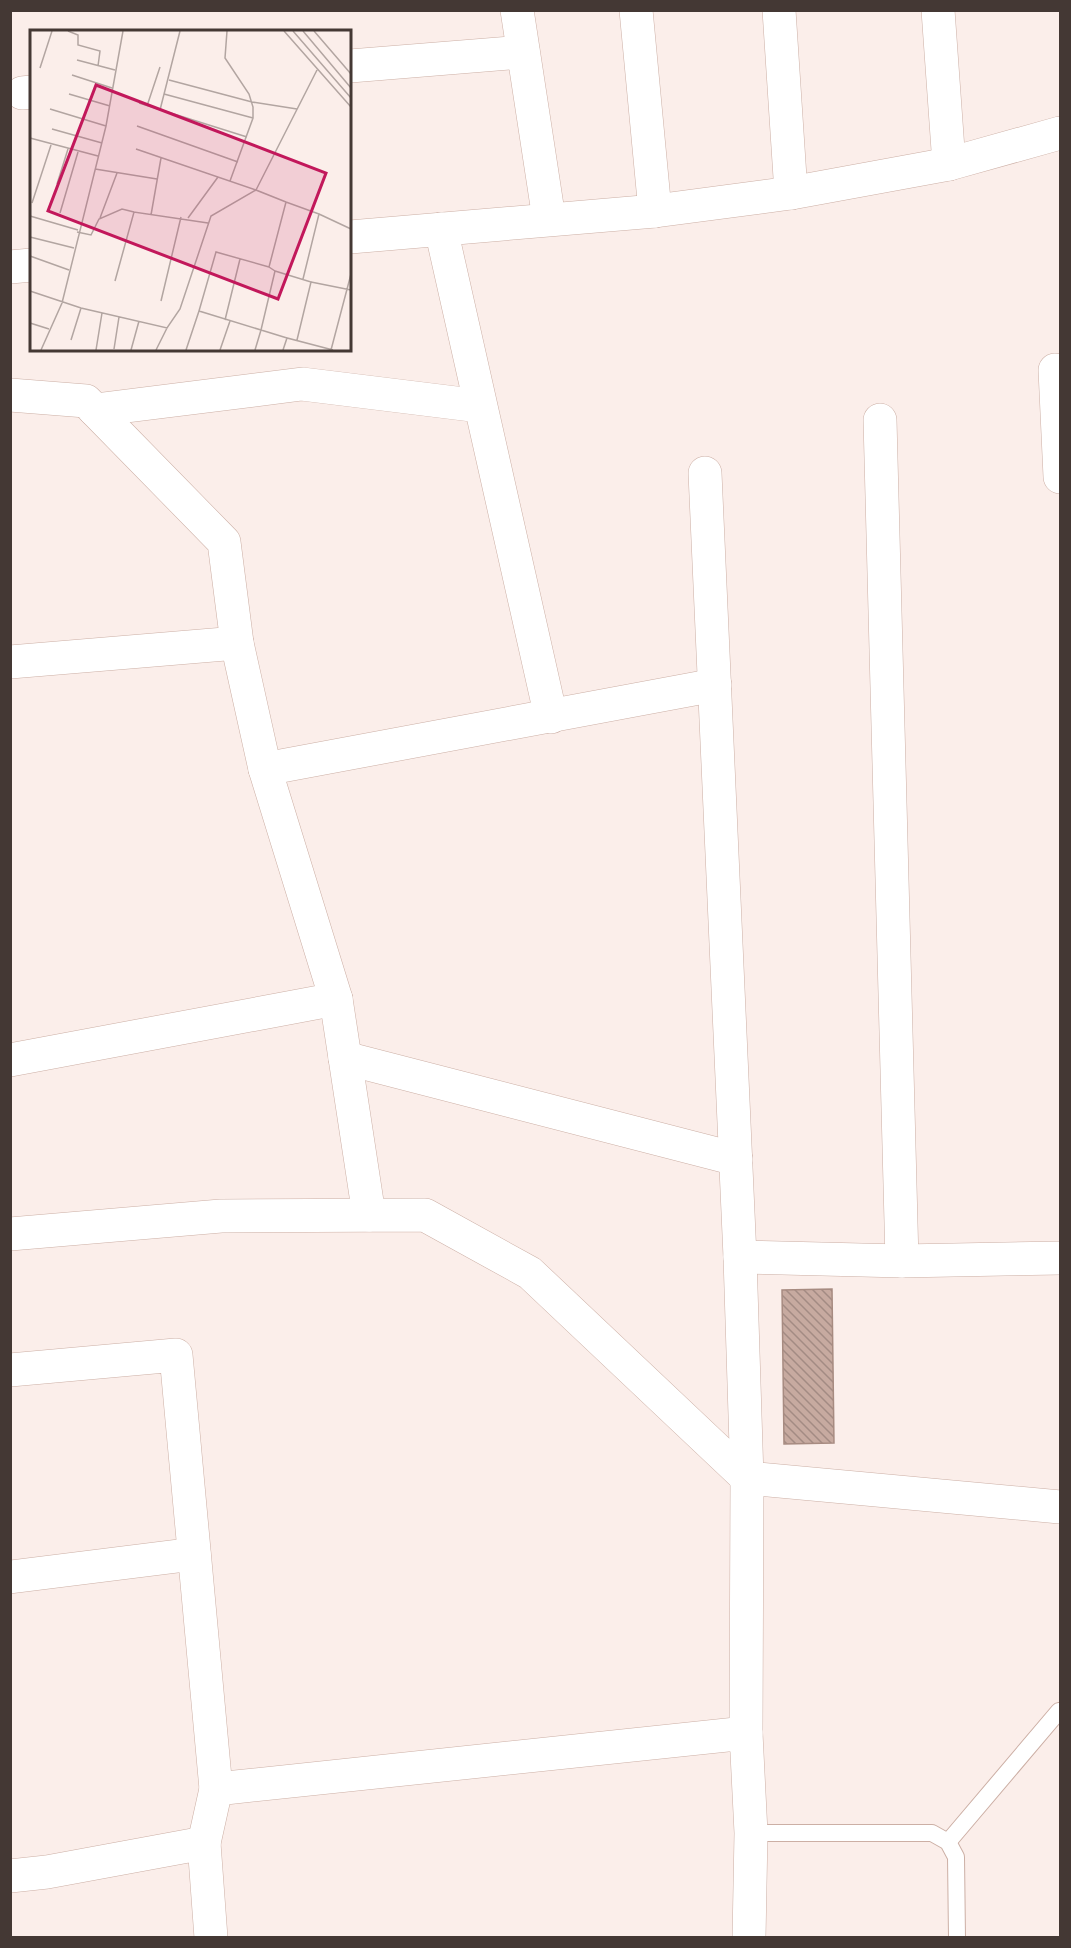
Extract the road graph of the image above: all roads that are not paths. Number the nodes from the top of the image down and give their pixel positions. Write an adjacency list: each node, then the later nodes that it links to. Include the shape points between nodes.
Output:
1 (517, 10): 5 (street)
2 (636, 10): 10 (street)
3 (779, 10): 9 (street)
4 (938, 10): 8 (street)
5 (523, 52): 6 (street); 11 (street)
6 (351, 66)
7 (1060, 133): 8 (street)
8 (949, 164): 9 (street)
9 (791, 193): 10 (street)
10 (655, 211): 11 (street)
11 (549, 219): 12 (street)
12 (441, 229): 13 (street); 18 (street)
13 (351, 237)
14 (30, 266): 15 (street)
15 (10, 267)
16 (1055, 370): 21 (street)
17 (10, 395): 19 (street, via 86,401)
18 (480, 406): 19 (street, via 302,384); 27 (street)
19 (95, 410): 24 (street, via 224,543)
20 (880, 420): 37 (street)
21 (1059, 439): 23 (street)
22 (705, 473): 26 (street)
23 (1060, 477)
24 (237, 643): 25 (street); 28 (street)
25 (10, 662)
26 (714, 685): 27 (street); 32 (street)
27 (551, 717): 28 (street)
28 (265, 769): 29 (street)
29 (336, 999): 30 (street); 31 (street)
30 (345, 1058): 32 (street); 33 (street)
31 (10, 1060)
32 (736, 1159): 35 (street)
33 (369, 1215): 34 (street, via 220,1215); 39 (street, via 425,1215 530,1273)
34 (10, 1234)
35 (740, 1257): 37 (street); 39 (street)
36 (1060, 1258): 37 (street)
37 (902, 1261)
38 (10, 1370): 41 (street, via 176,1355)
39 (747, 1478): 40 (street); 44 (street)
40 (1060, 1506)
41 (194, 1554): 42 (street); 45 (street)
42 (10, 1577)
43 (1059, 1711): 47 (lane)
44 (746, 1733): 45 (street); 46 (street)
45 (216, 1789): 48 (street)
46 (751, 1833): 47 (lane, via 932,1833); 51 (street)
47 (948, 1842): 52 (lane, via 956,1857)
48 (204, 1843): 49 (street); 50 (street)
49 (10, 1876)
50 (211, 1938)
51 (749, 1938)
52 (957, 1938)

